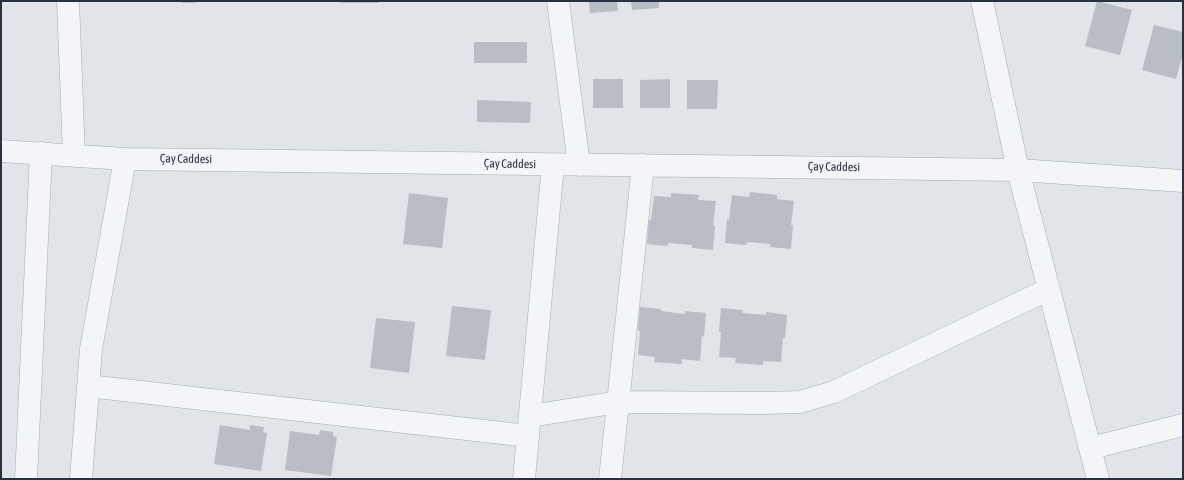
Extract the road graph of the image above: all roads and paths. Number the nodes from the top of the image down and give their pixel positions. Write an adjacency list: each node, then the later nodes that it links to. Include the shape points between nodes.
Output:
1 (68, 1): 6 (street)
2 (558, 1): 9 (street)
3 (982, 1): 11 (street)
4 (1, 151): 5 (street, Çay Caddesi)
5 (41, 153): 6 (street, Çay Caddesi); 20 (street)
6 (74, 155): 7 (street, Çay Caddesi)
7 (125, 159): 8 (street, Çay Caddesi); 14 (street, via 90,349)
8 (553, 164): 9 (street, Çay Caddesi); 17 (street)
9 (579, 165): 10 (street, Çay Caddesi)
10 (643, 165): 11 (street, Çay Caddesi); 15 (street)
11 (1018, 170): 12 (street, Çay Caddesi); 13 (street)
12 (1183, 181)
13 (1049, 289): 15 (street, via 834,392 800,402); 18 (street)
14 (88, 386): 17 (street); 21 (street)
15 (619, 402): 17 (street); 23 (street)
16 (1183, 425): 18 (street)
17 (529, 426): 22 (street)
18 (1090, 448): 19 (street)
19 (1093, 477)
20 (26, 479)
21 (81, 479)
22 (524, 479)
23 (610, 479)

